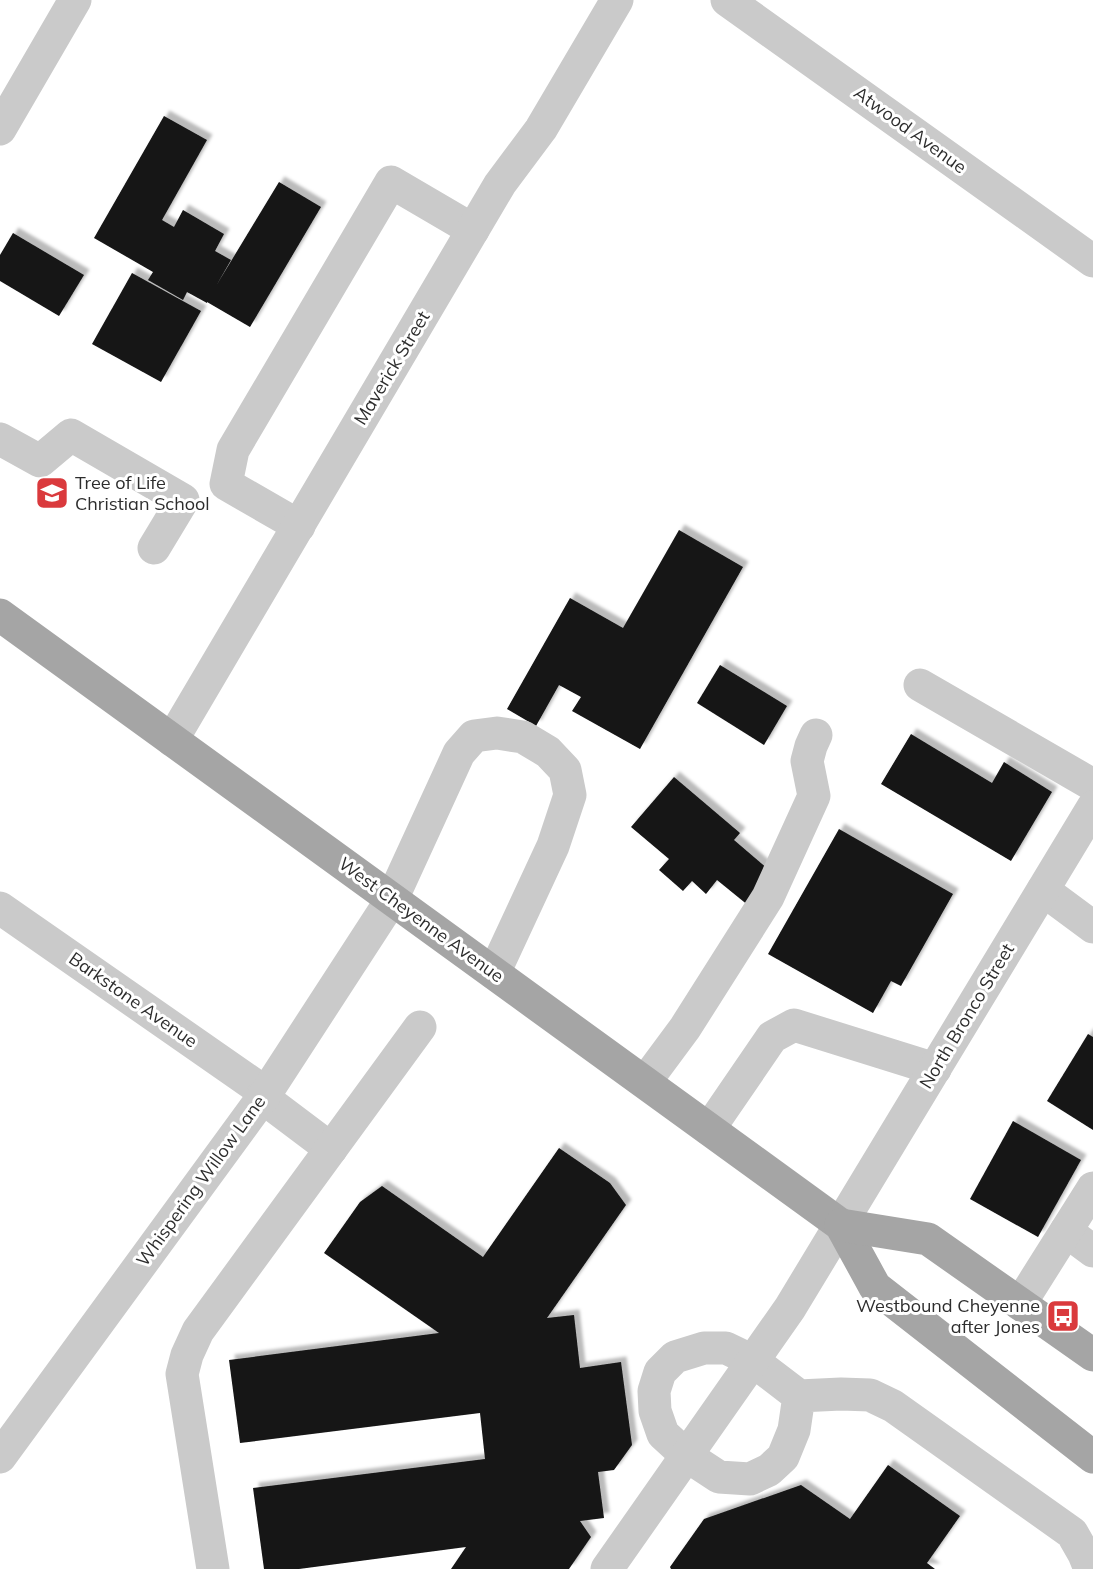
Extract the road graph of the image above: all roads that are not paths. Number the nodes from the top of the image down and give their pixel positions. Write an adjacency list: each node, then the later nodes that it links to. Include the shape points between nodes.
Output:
1 (75, 0): 4 (street)
2 (617, 0): 5 (street, Maverick Street, via 541,129 500,184)
3 (727, 0): 6 (street, Atwood Avenue)
4 (0, 129)
5 (473, 230): 8 (street, Maverick Street); 8 (street, via 391,182 233,450 226,484)
6 (1093, 261)
7 (0, 439): 9 (street, via 40,461 71,435 183,500)
8 (299, 526): 13 (street, Maverick Street)
9 (154, 548)
10 (0, 615): 13 (main road, West Cheyenne Avenue)
11 (920, 685): 14 (street)
12 (816, 735): 23 (street, via 807,761 814,796 768,897 682,1032)
13 (172, 740): 17 (main road, West Cheyenne Avenue)
14 (1093, 785)
15 (1093, 807): 16 (street, North Bronco Street)
16 (1043, 890): 19 (street); 22 (street, North Bronco Street)
17 (392, 899): 20 (main road, West Cheyenne Avenue); 20 (street, Whispering Willow Lane, via 459,753 474,736 523,736 548,752 565,770 570,795 553,846); 24 (street, Whispering Willow Lane)
18 (0, 908): 24 (street, Barkstone Avenue)
19 (1093, 927)
20 (494, 973): 23 (main road, West Cheyenne Avenue)
21 (420, 1027): 26 (street)
22 (935, 1068): 25 (street, via 795,1025 772,1036); 28 (street, North Bronco Street)
23 (645, 1082): 25 (main road, West Cheyenne Avenue)
24 (264, 1095): 26 (street, Barkstone Avenue); 36 (street, Whispering Willow Lane)
25 (709, 1129): 28 (main road, West Cheyenne Avenue)
26 (331, 1149): 38 (street, via 198,1331 187,1355 182,1374)
27 (1093, 1188): 29 (street)
28 (841, 1225): 31 (main road, West Cheyenne Avenue, via 928,1239); 33 (street, North Bronco Street); 37 (main road, West Cheyenne Avenue, via 874,1287)
29 (1066, 1231): 30 (street); 31 (street)
30 (1093, 1251)
31 (1020, 1304): 32 (main road, West Cheyenne Avenue)
32 (1093, 1355)
33 (753, 1361): 34 (street); 35 (street, North Bronco Street); 35 (street, via 726,1348 704,1348 675,1357 660,1372 654,1391 655,1411 663,1434)
34 (799, 1396): 35 (street, via 794,1430 783,1457 769,1470 750,1479 719,1477); 40 (street, via 870,1395 893,1406 1072,1533)
35 (687, 1456): 39 (street, North Bronco Street)
36 (0, 1457)
37 (1093, 1457)
38 (213, 1569)
39 (607, 1569)
40 (1090, 1569)

